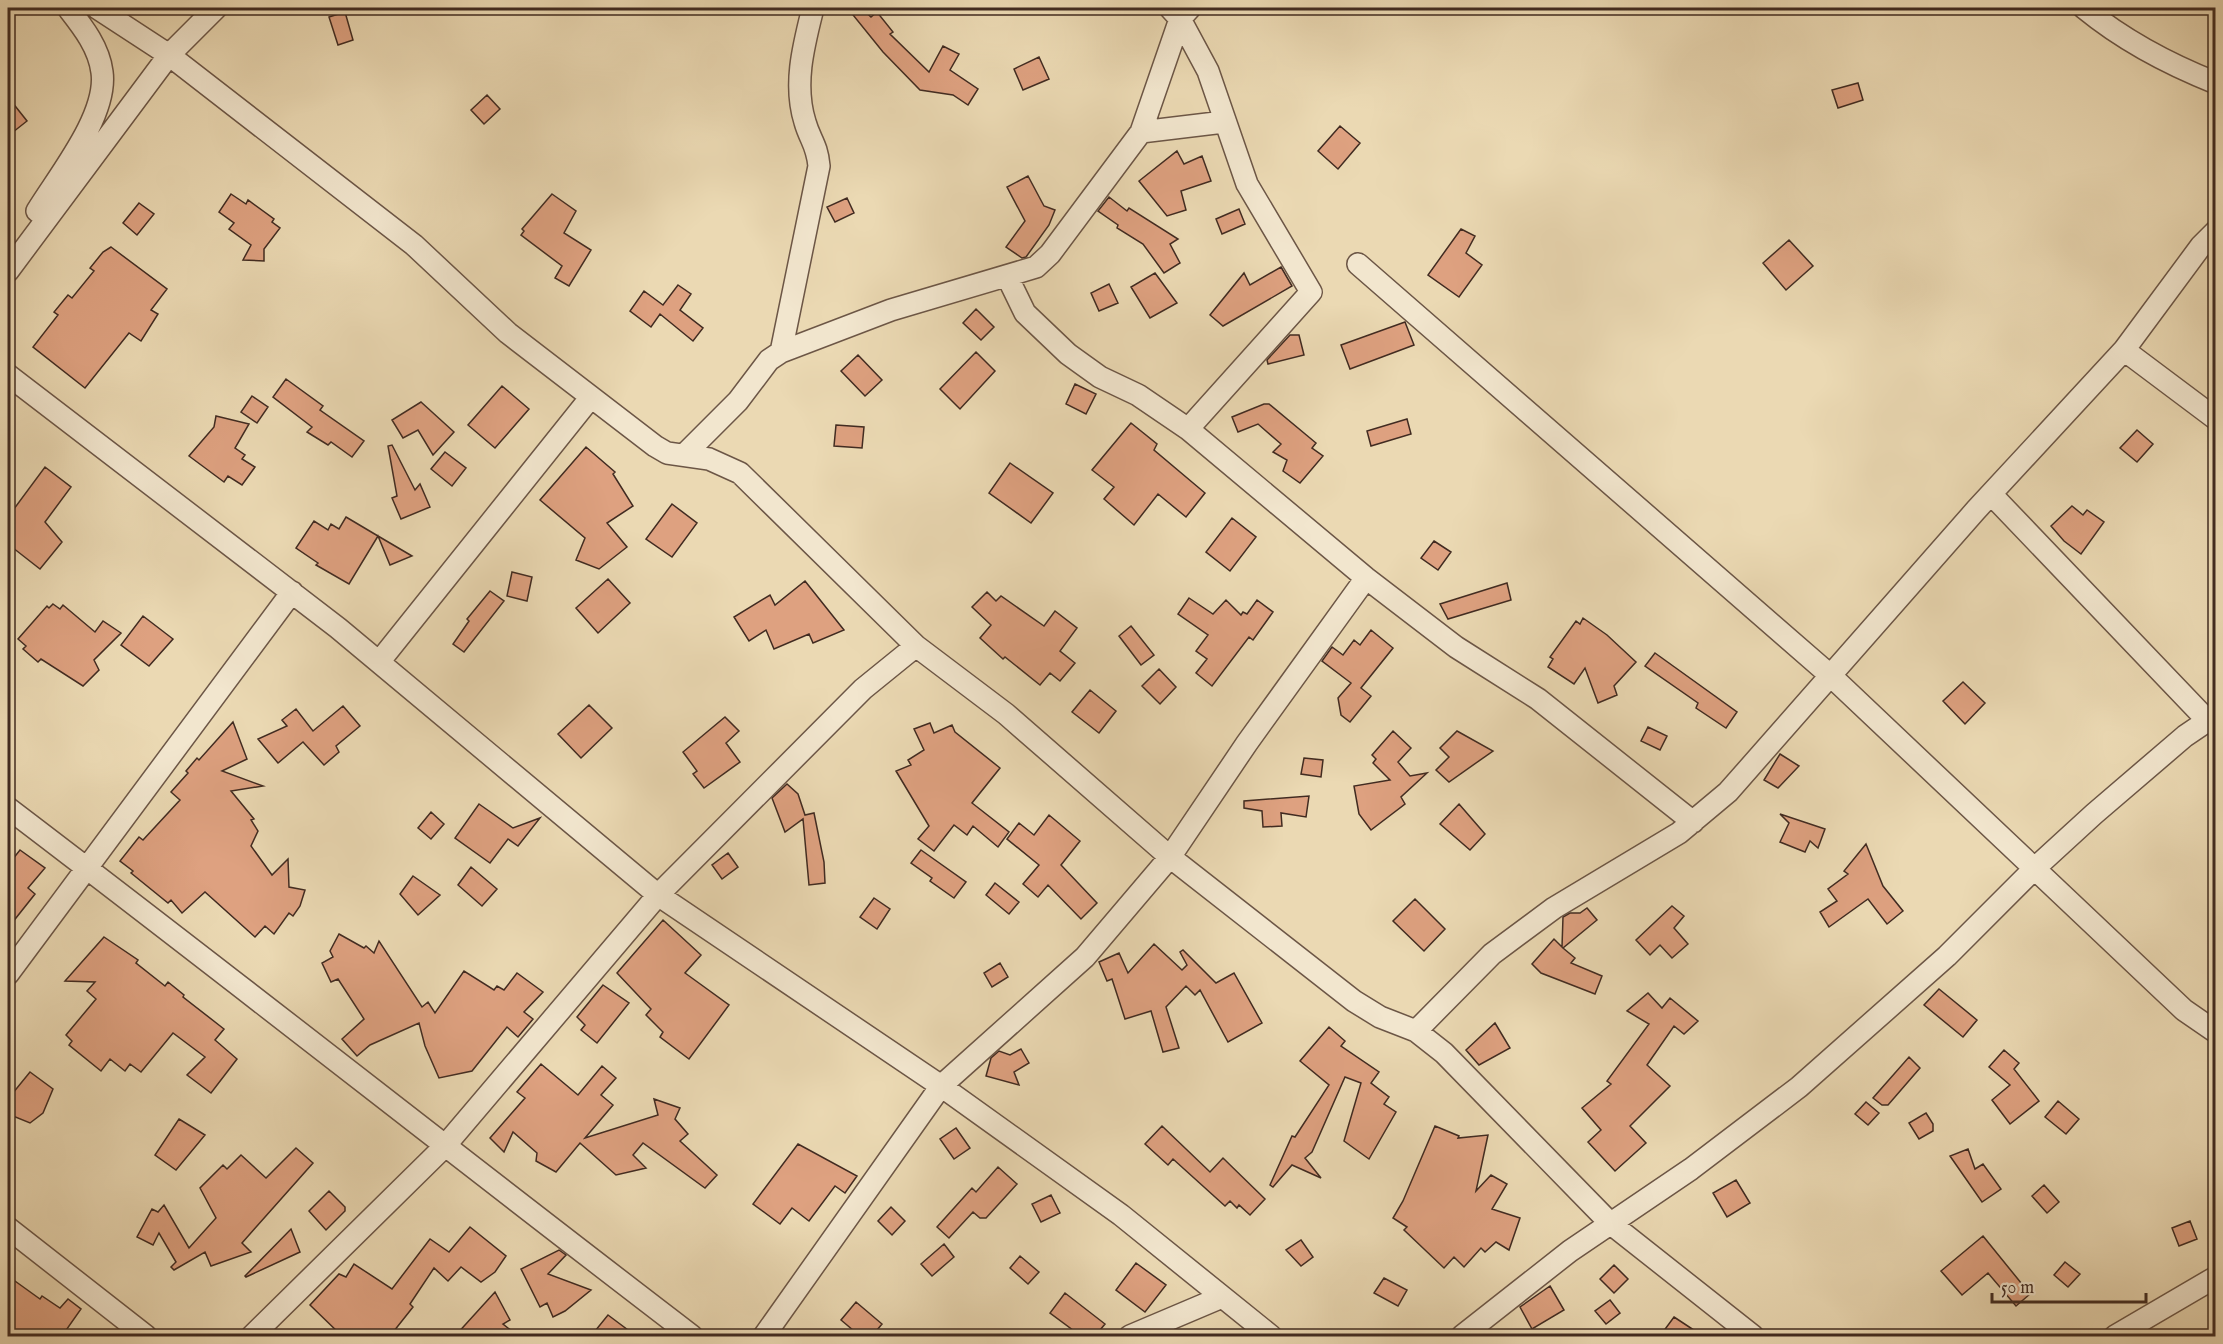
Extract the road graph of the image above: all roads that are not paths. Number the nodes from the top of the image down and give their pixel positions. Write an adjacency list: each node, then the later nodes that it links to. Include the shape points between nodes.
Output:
1 (68, 8): 13 (street, via 89,36 102,72 100,104 36,213)
2 (97, 8): 7 (street)
3 (216, 8): 7 (street)
4 (813, 8): 16 (street, via 799,78 805,122 817,147 819,166)
5 (2084, 8): 8 (street, via 2115,33)
6 (1180, 11): 9 (street, via 1208,71); 10 (street)
7 (169, 55): 13 (street); 18 (street, via 414,245 508,333)
8 (2216, 83)
9 (1224, 122): 10 (street); 20 (street, via 1247,184 1311,292)
10 (1141, 132): 14 (street, via 1050,254 1036,267)
11 (2216, 231): 15 (street)
12 (1358, 264): 27 (street)
13 (12, 265)
14 (1007, 276): 16 (street, via 891,310); 20 (street, via 1025,313 1068,354)
15 (2124, 350): 19 (street); 22 (street)
16 (781, 352): 21 (street, via 769,360 738,401)
17 (8, 375): 24 (street)
18 (591, 397): 21 (street, via 655,446 667,453); 26 (street)
19 (2216, 419)
20 (1188, 429): 23 (street)
21 (684, 455): 25 (street, via 709,459 740,473)
22 (1991, 494): 27 (street); 28 (street)
23 (1366, 578): 30 (street, via 1456,647 1538,699); 31 (street)
24 (292, 592): 26 (street); 32 (street)
25 (916, 646): 31 (street, via 1006,714); 34 (street, via 863,688)
26 (379, 662): 34 (street)
27 (1831, 676): 30 (street, via 1728,792); 33 (street)
28 (2212, 718): 33 (street, via 2185,736)
29 (8, 808): 32 (street)
30 (1692, 822): 36 (street, via 1554,908 1492,954)
31 (1170, 857): 36 (street, via 1353,1001); 38 (street, via 1085,957)
32 (87, 868): 35 (street); 39 (street, via 254,994)
33 (2034, 869): 37 (street, via 2184,1010); 40 (street, via 1947,956 1798,1088 1691,1169)
34 (658, 895): 38 (street); 39 (street)
35 (8, 974)
36 (1416, 1031): 40 (street, via 1444,1053)
37 (2216, 1032)
38 (941, 1086): 43 (street, via 1121,1215); 47 (street)
39 (444, 1147): 45 (street); 46 (street)
40 (1610, 1223): 50 (street); 51 (street)
41 (8, 1228): 44 (street)
42 (2216, 1277): 52 (street)
43 (1222, 1296): 48 (street); 49 (street)
44 (133, 1333)
45 (252, 1336)
46 (692, 1336)
47 (764, 1336)
48 (1130, 1336)
49 (1270, 1336)
50 (1462, 1336)
51 (1753, 1336)
52 (2115, 1336)

